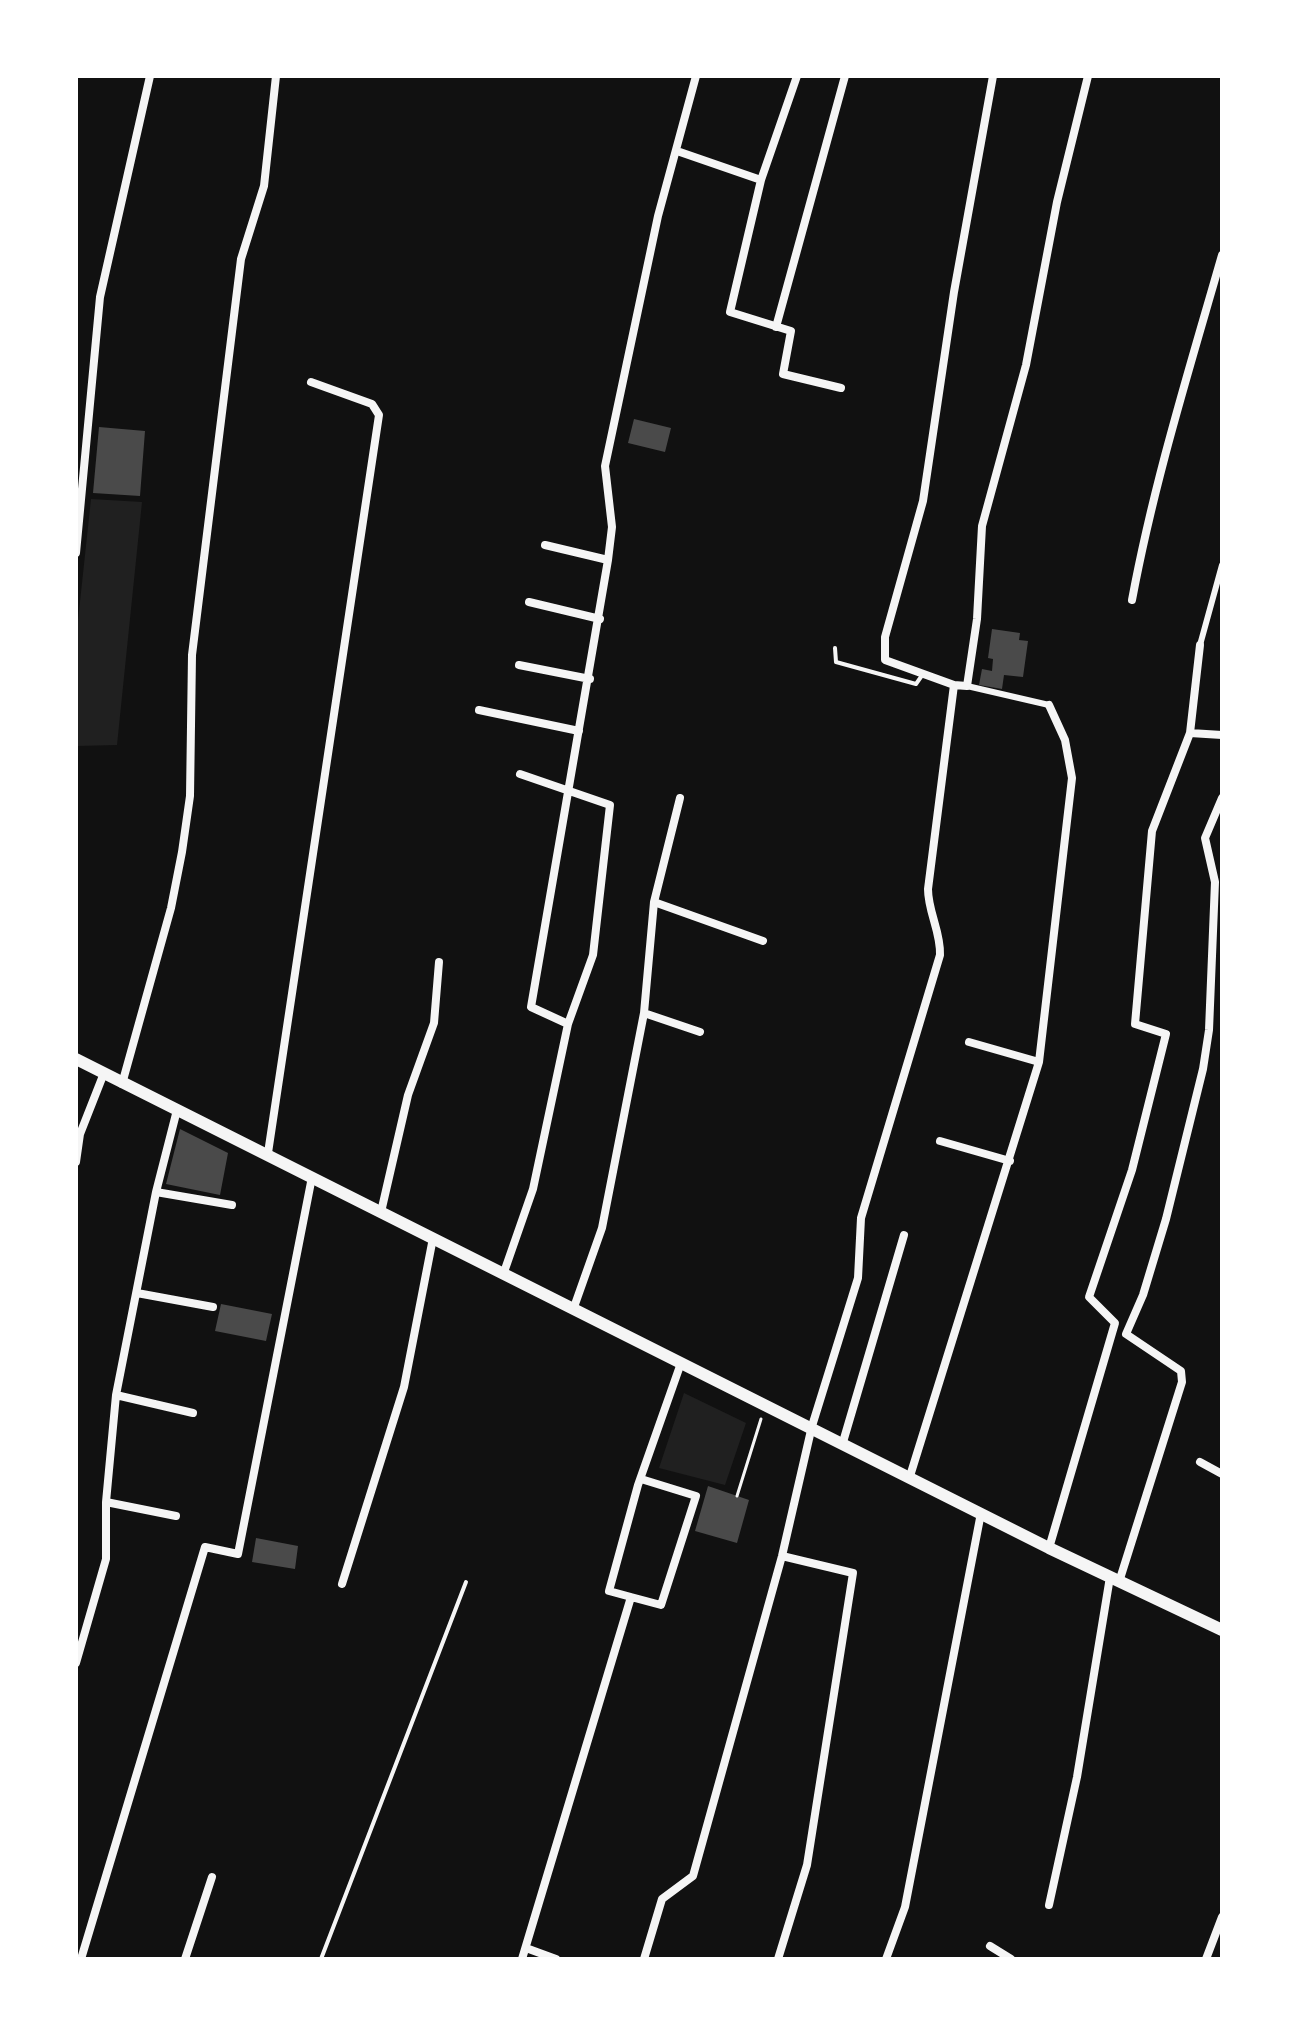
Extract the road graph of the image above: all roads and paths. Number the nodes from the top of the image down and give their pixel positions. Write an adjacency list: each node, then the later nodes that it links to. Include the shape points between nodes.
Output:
1 (150, 76): 15 (street, via 100,297)
2 (276, 76): 49 (street, via 264,186 241,259 192,655 190,796 182,852)
3 (696, 76): 8 (street)
4 (797, 76): 9 (street)
5 (845, 76): 11 (street)
6 (993, 76): 24 (street, via 923,501 885,637 885,660)
7 (1088, 76): 27 (street, via 1026,365 982,526)
8 (677, 151): 9 (street); 16 (street, via 654,230 605,466 612,527)
9 (761, 180): 11 (street, via 730,312)
10 (1222, 255): 18 (street, via 1167,439)
11 (776, 327): 13 (street, via 791,331 783,374)
12 (311, 382): 52 (street, via 372,404 379,415)
13 (841, 388)
14 (545, 545): 16 (street)
15 (76, 553)
16 (608, 560): 20 (street)
17 (1222, 565): 21 (street)
18 (1132, 600)
19 (529, 602): 20 (street)
20 (600, 619): 25 (street)
21 (1200, 645): 31 (street)
22 (835, 648): 24 (lane, via 836,662 916,684)
23 (519, 665): 25 (street)
24 (923, 674): 26 (street)
25 (590, 679): 30 (street)
26 (954, 685): 27 (street); 71 (street, via 928,889 940,955 861,1218 858,1278)
27 (967, 686): 28 (street)
28 (1049, 705): 47 (street, via 1065,740 1072,778)
29 (479, 710): 30 (street)
30 (579, 731): 34 (street)
31 (1190, 733): 32 (street); 65 (street, via 1152,831 1135,1024 1166,1034 1132,1170 1089,1297)
32 (1222, 735)
33 (520, 774): 34 (street)
34 (568, 792): 43 (street, via 531,1007); 43 (street, via 610,805 593,955)
35 (680, 798): 37 (street)
36 (1222, 798): 40 (street, via 1205,838 1215,882)
37 (654, 902): 38 (street); 42 (street)
38 (763, 941)
39 (439, 962): 58 (street, via 434,1023 408,1095)
40 (1211, 988): 41 (street); 66 (street, via 1203,1069 1166,1219)
41 (1222, 988)
42 (644, 1013): 44 (street); 64 (street, via 602,1228)
43 (568, 1024): 61 (street, via 533,1189)
44 (700, 1032)
45 (969, 1042): 47 (street)
46 (76, 1059): 48 (main road)
47 (1039, 1062): 53 (street)
48 (104, 1073): 49 (main road); 54 (street, via 80,1134)
49 (122, 1084): 50 (main road)
50 (177, 1110): 52 (main road); 56 (street)
51 (940, 1141): 53 (street)
52 (268, 1153): 55 (main road)
53 (1010, 1161): 75 (street)
54 (76, 1162)
55 (312, 1177): 58 (main road); 94 (street, via 238,1554 205,1547)
56 (156, 1192): 57 (street); 62 (street)
57 (232, 1205)
58 (381, 1212): 60 (main road)
59 (904, 1235): 72 (street)
60 (433, 1238): 61 (main road); 85 (street, via 404,1387)
61 (503, 1275): 64 (main road)
62 (137, 1293): 63 (street); 68 (street)
63 (213, 1307)
64 (573, 1310): 67 (main road)
65 (1115, 1323): 66 (street); 81 (street)
66 (1126, 1334): 83 (street, via 1181,1371 1182,1382)
67 (681, 1363): 69 (main road); 76 (street)
68 (116, 1395): 70 (street); 78 (street)
69 (766, 1404): 71 (main road); 77 (path)
70 (193, 1413)
71 (812, 1426): 72 (main road); 82 (street)
72 (843, 1442): 75 (main road)
73 (1200, 1462): 74 (street)
74 (1222, 1474)
75 (910, 1476): 79 (main road)
76 (641, 1479): 86 (street, via 609,1591); 86 (street, via 696,1496 661,1605)
77 (737, 1496)
78 (106, 1502): 80 (street); 88 (street, via 106,1559)
79 (981, 1513): 81 (main road); 101 (street, via 905,1907)
80 (176, 1516)
81 (1049, 1548): 83 (main road)
82 (782, 1556): 99 (street, via 693,1876 662,1899); 100 (street, via 853,1573 807,1865)
83 (1114, 1580): 87 (main road); 90 (street)
84 (466, 1582): 96 (lane)
85 (342, 1584)
86 (631, 1597): 93 (street)
87 (1222, 1630)
88 (76, 1663)
89 (212, 1877): 95 (street)
90 (1049, 1905)
91 (1222, 1917): 103 (street)
92 (990, 1946): 102 (street)
93 (526, 1948): 97 (street); 98 (street)
94 (81, 1959)
95 (185, 1959)
96 (321, 1959)
97 (522, 1959)
98 (556, 1959)
99 (644, 1959)
100 (778, 1959)
101 (886, 1959)
102 (1011, 1959)
103 (1206, 1959)

